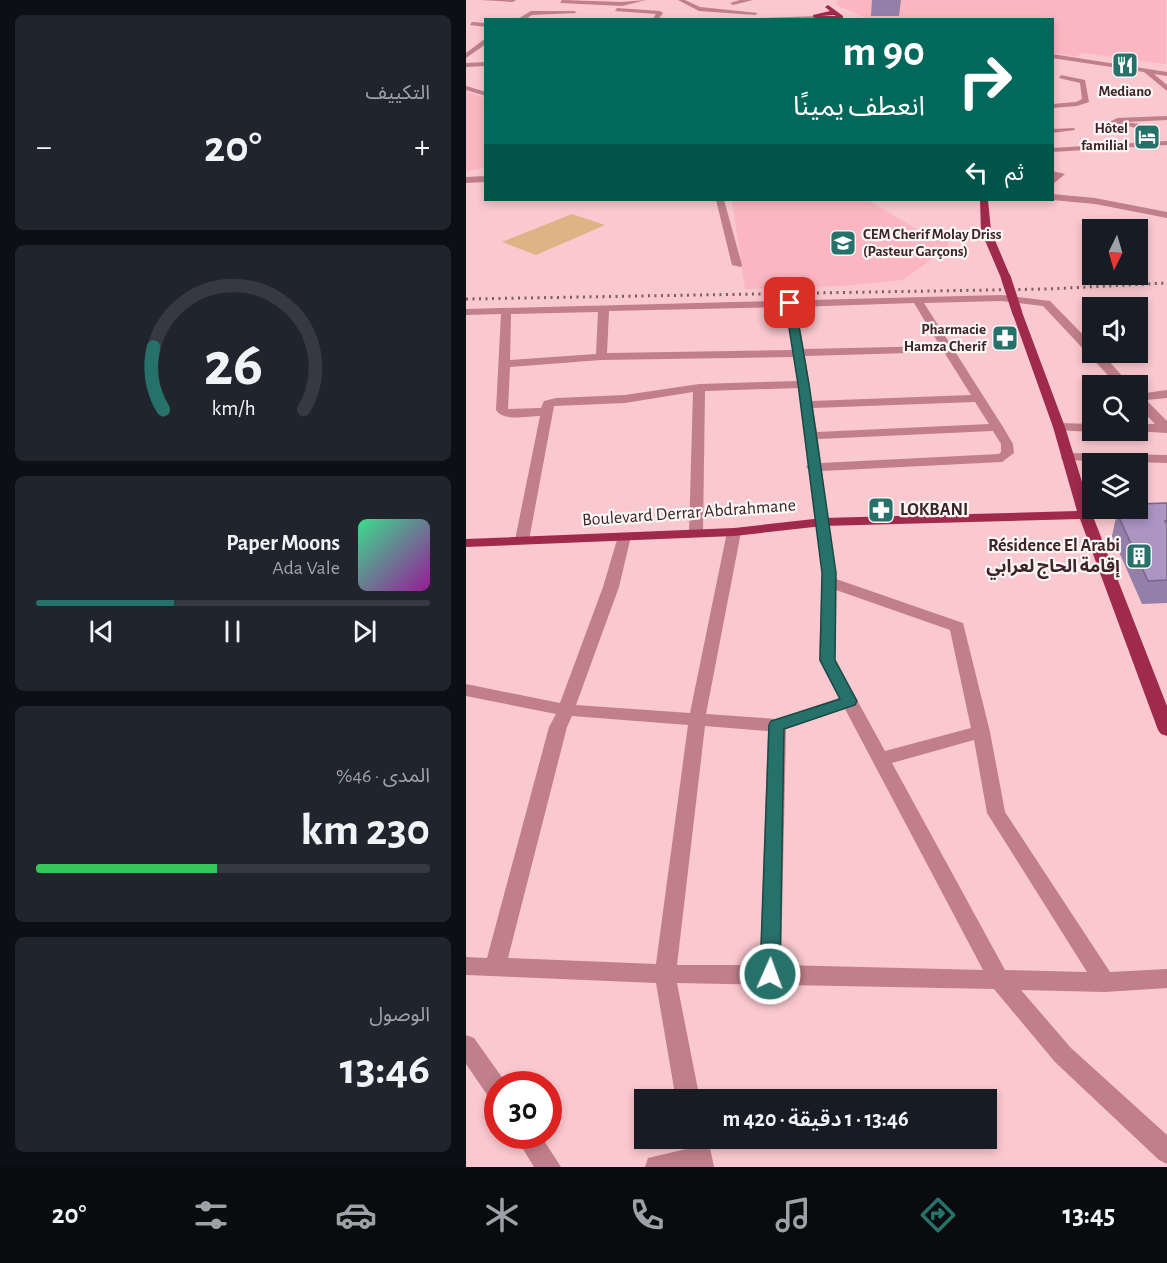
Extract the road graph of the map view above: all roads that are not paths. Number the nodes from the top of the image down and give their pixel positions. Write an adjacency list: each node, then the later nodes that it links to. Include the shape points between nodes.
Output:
1 (484, 0): 2 (street)
2 (513, 0)
3 (643, 0): 9 (street)
4 (681, 0): 12 (street, via 699,9)
5 (750, 0): 7 (street)
6 (579, 1): 8 (street); 9 (street); 11 (street, via 582,5)
7 (730, 1): 12 (street)
8 (562, 2)
9 (623, 2): 17 (street, via 614,12 660,13)
10 (829, 4): 13 (main road); 14 (main road)
11 (574, 13): 15 (street, via 531,13); 16 (street)
12 (755, 13): 18 (street)
13 (818, 16): 14 (main road); 19 (street)
14 (838, 17)
15 (522, 18)
16 (570, 18)
17 (656, 18)
18 (767, 18)
19 (794, 18)
20 (472, 24): 21 (street)
21 (484, 25)
22 (476, 38): 23 (street)
23 (484, 39)
24 (484, 41): 25 (street)
25 (466, 56)
26 (1054, 56): 27 (street)
27 (1087, 62): 30 (street); 31 (street)
28 (484, 64): 29 (street)
29 (466, 65)
30 (1078, 67)
31 (1146, 71): 33 (street); 37 (street)
32 (1070, 72): 34 (street)
33 (1166, 74)
34 (1061, 77): 35 (street); 39 (street, via 1083,81 1086,100)
35 (1054, 81)
36 (466, 88): 38 (street)
37 (1166, 89)
38 (484, 93)
39 (1054, 106)
40 (1166, 118): 41 (street, via 1114,122)
41 (1136, 126)
42 (1071, 130): 43 (street)
43 (1054, 131)
44 (1166, 143): 45 (street)
45 (1054, 150)
46 (1054, 173): 49 (street, via 1062,174)
47 (484, 179): 48 (street)
48 (466, 180)
49 (1054, 181)
50 (1054, 197): 53 (street)
51 (720, 201): 54 (street)
52 (984, 201): 76 (main road, bridge, via 986,231)
53 (1166, 215)
54 (737, 265)
55 (917, 300): 56 (street); 60 (street, via 1002,298 1046,303); 61 (street)
56 (790, 303): 57 (street); 62 (street)
57 (604, 308): 58 (street); 63 (street)
58 (506, 311): 59 (street); 65 (street)
59 (466, 312)
60 (1082, 341)
61 (948, 349): 62 (street); 71 (street)
62 (799, 353): 63 (street); 67 (street)
63 (601, 357): 65 (street)
64 (1103, 363): 66 (street)
65 (504, 364): 74 (street, via 504,413)
66 (1115, 375)
67 (804, 384): 68 (street); 72 (street)
68 (698, 388): 74 (street, via 625,399 556,402 548,405); 91 (street)
69 (1166, 394): 70 (street)
70 (1148, 397)
71 (979, 398): 72 (street); 75 (street)
72 (806, 405): 80 (street)
73 (1148, 409): 79 (street)
74 (546, 412): 93 (street)
75 (997, 427): 80 (street); 83 (street, via 1007,444 1008,453 1002,458)
76 (1059, 427): 77 (street); 81 (main road)
77 (1082, 428)
78 (1148, 428): 79 (street)
79 (1166, 428)
80 (810, 436): 83 (street)
81 (1067, 457): 82 (street); 84 (main road)
82 (1166, 459)
83 (813, 468): 89 (street)
84 (1082, 505)
85 (1148, 513): 86 (main road, Boulevard Derrar Abdrahmane)
86 (1166, 513)
87 (1082, 515): 89 (main road, Boulevard Derrar Abdrahmane)
88 (1087, 519): 101 (main road)
89 (823, 522): 90 (main road, Boulevard Derrar Abdrahmane); 95 (street)
90 (734, 532): 91 (main road, Boulevard Derrar Abdrahmane); 99 (street)
91 (696, 533): 92 (main road, Boulevard Derrar Abdrahmane)
92 (624, 536): 93 (main road, Boulevard Derrar Abdrahmane); 98 (street, via 611,587)
93 (522, 540): 94 (main road, Boulevard Derrar Abdrahmane)
94 (466, 543)
95 (829, 582): 97 (street, via 827,660); 102 (street, via 957,627)
96 (466, 690): 98 (street)
97 (850, 701): 100 (street); 103 (street)
98 (566, 711): 99 (street); 105 (street, via 558,727)
99 (697, 718): 100 (street); 106 (street)
100 (777, 725): 107 (street)
101 (1166, 730)
102 (981, 732): 103 (street); 110 (street, via 996,813)
103 (881, 759): 109 (street)
104 (466, 966): 105 (street)
105 (495, 967): 106 (street)
106 (665, 974): 107 (street); 113 (street)
107 (770, 974): 109 (street)
108 (1166, 978): 110 (street)
109 (999, 979): 110 (street); 115 (street, via 1063,1055)
110 (1105, 982)
111 (466, 1045): 112 (street)
112 (484, 1071)
113 (686, 1089)
114 (536, 1149): 117 (street)
115 (1166, 1152)
116 (699, 1154): 118 (street)
117 (549, 1167)
118 (657, 1167)

